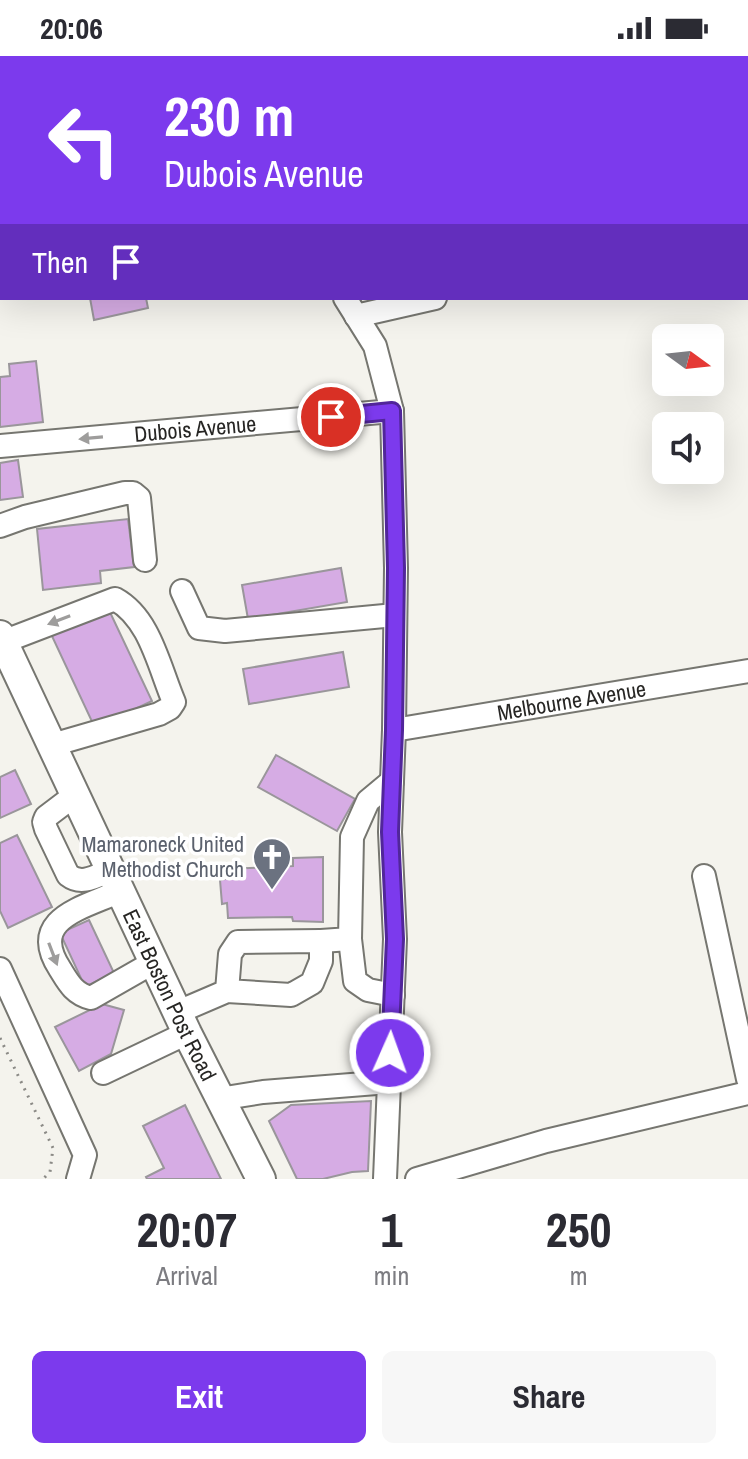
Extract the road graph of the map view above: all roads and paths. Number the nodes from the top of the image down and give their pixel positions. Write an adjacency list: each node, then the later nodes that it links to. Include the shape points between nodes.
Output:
1 (416, 300): 2 (street)
2 (351, 307): 3 (street, via 375,346)
3 (392, 411): 4 (street, Dubois Avenue, one-way to 4); 8 (street)
4 (0, 446)
5 (0, 526): 6 (street, via 133,493 139,498)
6 (145, 560)
7 (182, 591): 8 (street, via 199,628 225,631)
8 (395, 615): 11 (street)
9 (1, 640): 12 (main road, East Boston Post Road); 12 (street, one-way to 9, via 170,708 174,702 140,619 115,599)
10 (748, 671): 11 (street, Melbourne Avenue)
11 (394, 730): 13 (street)
12 (52, 745): 14 (main road, East Boston Post Road)
13 (392, 781): 17 (street, via 368,801 352,837); 22 (street)
14 (75, 795): 16 (main road, East Boston Post Road); 16 (street, via 46,817 46,829 74,880)
15 (704, 876): 26 (street)
16 (116, 881): 19 (main road, East Boston Post Road); 19 (street, one-way to 19, via 53,927 48,939 51,956 73,989 91,998)
17 (350, 939): 18 (street); 22 (street, via 355,981)
18 (321, 941): 21 (street, via 321,961 312,983 291,995); 21 (street, via 238,942 230,954)
19 (154, 962): 23 (main road, East Boston Post Road)
20 (0, 969): 31 (street, via 85,1155)
21 (227, 991): 23 (street)
22 (393, 995): 27 (street)
23 (182, 1023): 25 (street); 29 (main road, East Boston Post Road)
24 (0, 1038): 30 (path, via 53,1148 50,1172)
25 (103, 1073)
26 (748, 1079)
27 (389, 1082): 29 (street); 33 (street)
28 (748, 1093): 34 (street, via 546,1141)
29 (219, 1099): 32 (main road, East Boston Post Road)
30 (43, 1179)
31 (78, 1179)
32 (261, 1179)
33 (385, 1179)
34 (417, 1179)

